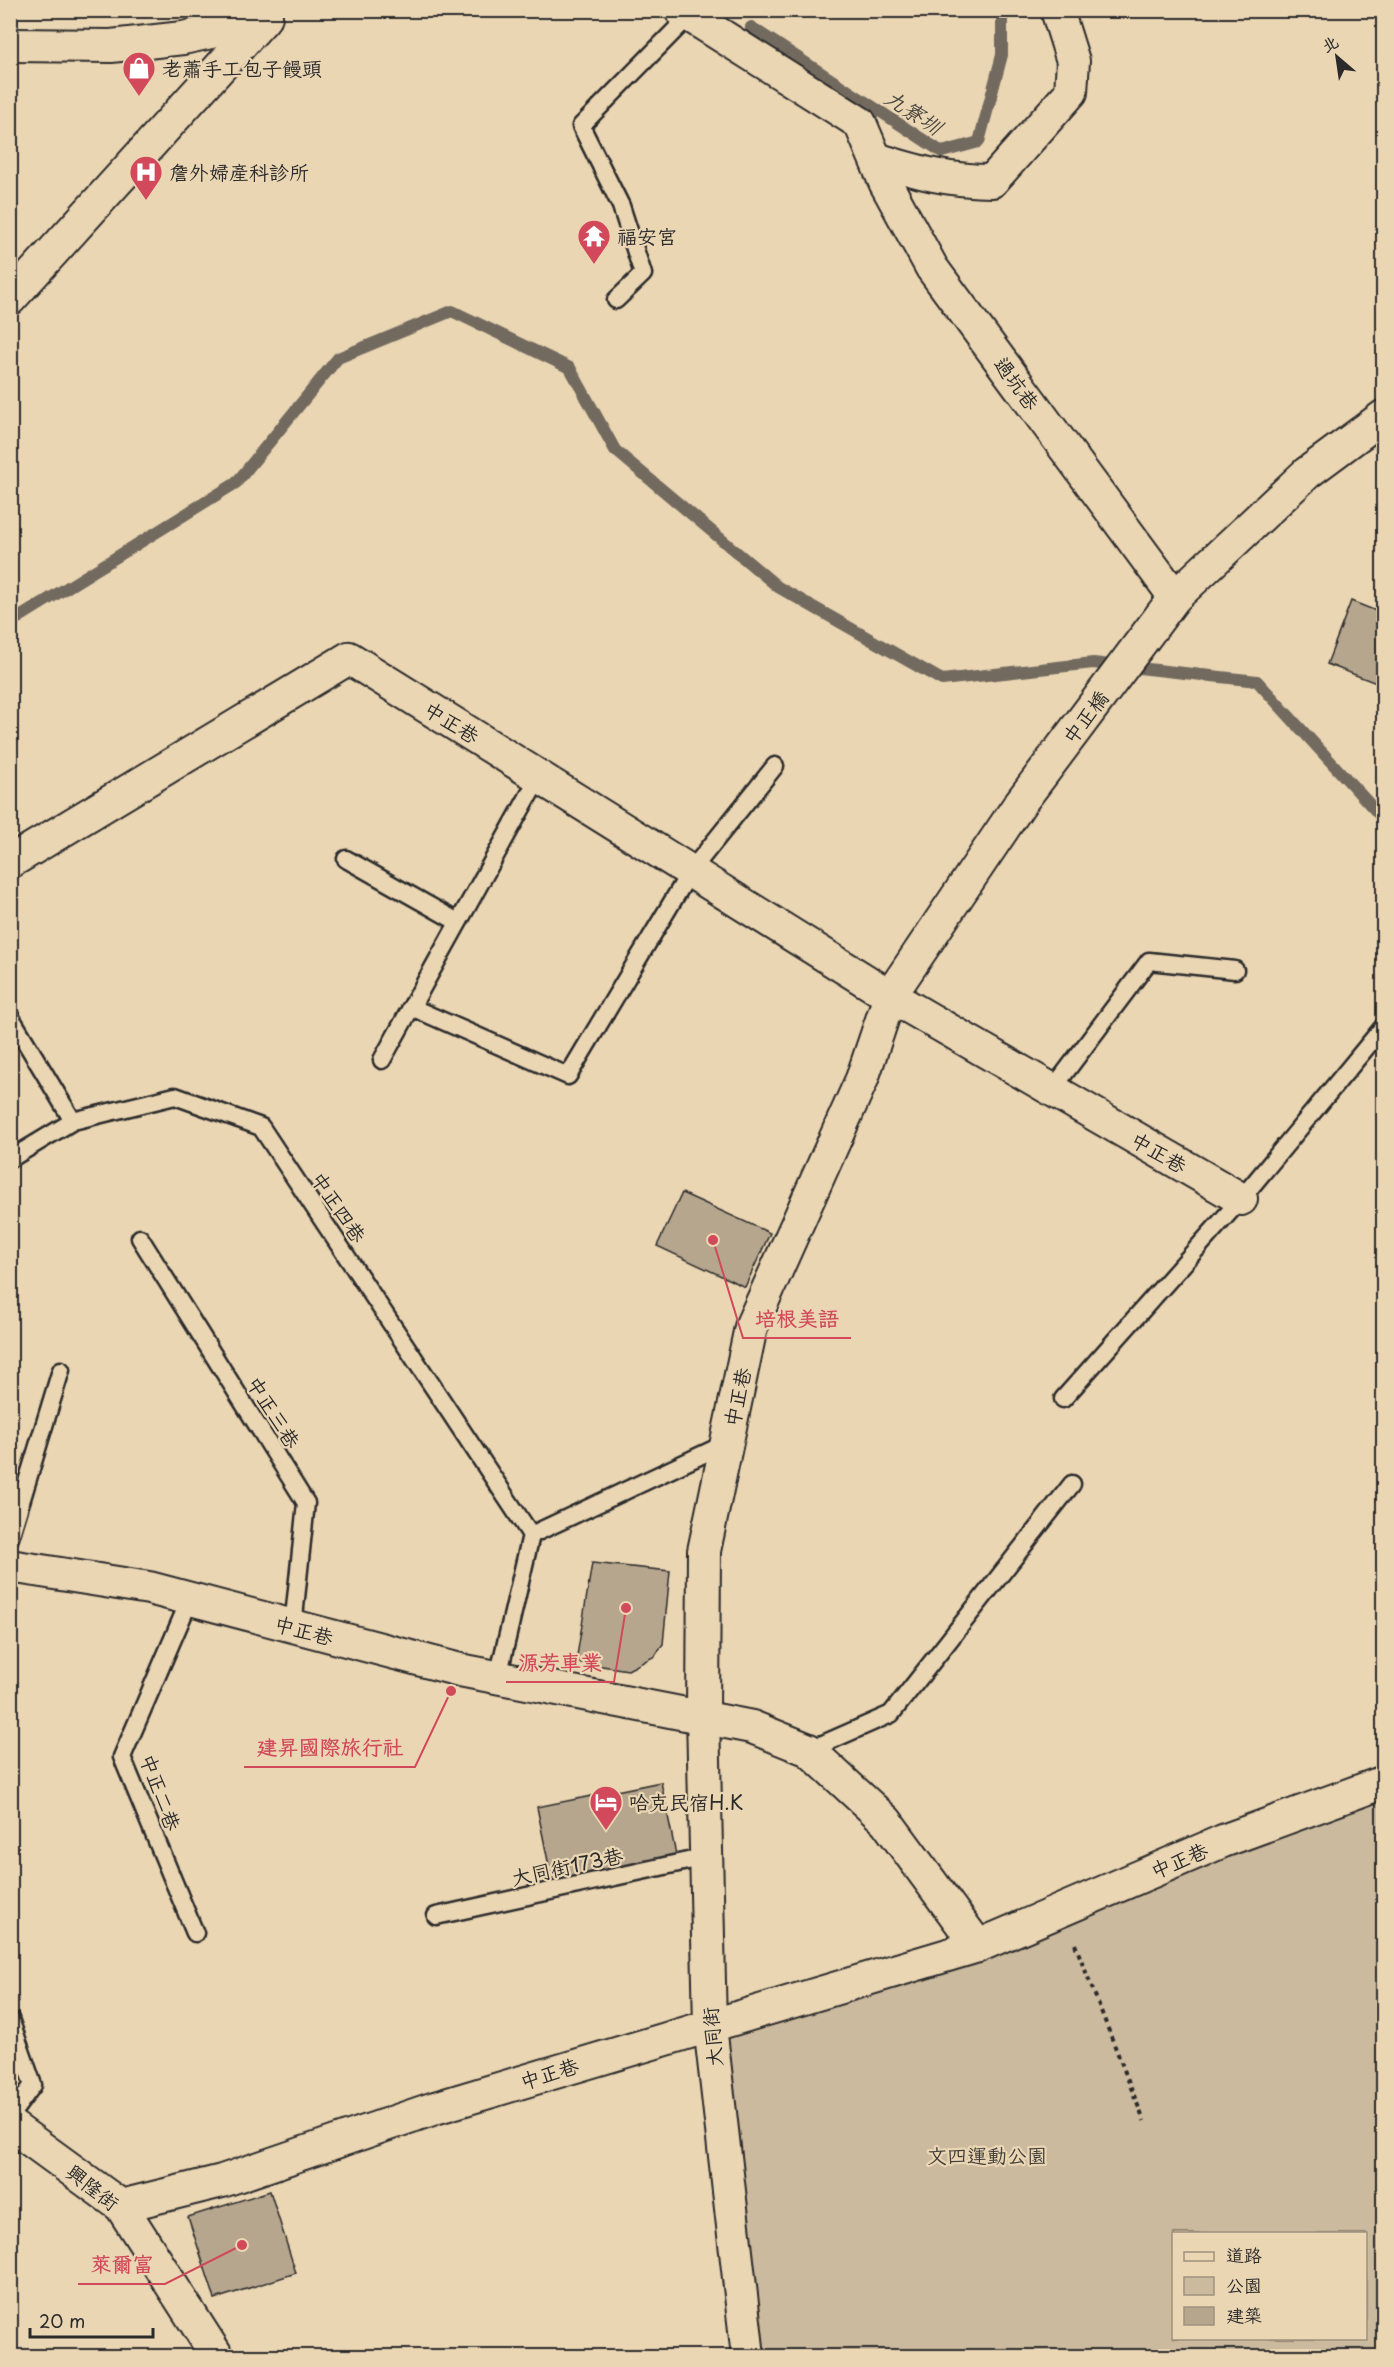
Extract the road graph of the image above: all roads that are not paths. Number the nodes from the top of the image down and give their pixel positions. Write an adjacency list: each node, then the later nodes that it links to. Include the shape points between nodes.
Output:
1 (1057, 10): 5 (street, via 1073,61 1071,92 992,181 934,177)
2 (685, 13): 5 (street, 過坑巷, via 860,123); 7 (lane, via 581,126 621,206 643,274)
3 (266, 16): 4 (street, via 183,38 111,46); 6 (street)
4 (10, 45)
5 (876, 159): 9 (street, 過坑巷, via 932,268)
6 (10, 298)
7 (616, 300)
8 (1383, 416): 9 (street, via 1307,473)
9 (1175, 597): 12 (street, 中正橋)
10 (775, 766): 15 (lane)
11 (540, 777): 14 (street, 中正巷, via 349,658); 15 (street, 中正巷); 16 (lane)
12 (1021, 802): 18 (street, 中正巷)
13 (346, 859): 16 (lane)
14 (10, 862)
15 (690, 872): 18 (street, 中正巷); 19 (lane, via 568,1076)
16 (458, 922): 19 (lane)
17 (1235, 970): 23 (lane, via 1149,961)
18 (890, 996): 23 (street, 中正巷); 30 (street, 中正巷, via 862,1079 751,1327)
19 (411, 1007): 22 (lane)
20 (10, 1016): 24 (lane)
21 (1383, 1026): 26 (lane)
22 (382, 1060)
23 (1052, 1090): 26 (street, 中正巷)
24 (73, 1120): 25 (lane, 中正四巷); 32 (lane, 中正四巷, via 175,1096 261,1127)
25 (10, 1158)
26 (1241, 1199): 29 (lane)
27 (140, 1238): 36 (lane, 中正三巷, via 306,1503)
28 (61, 1370): 33 (lane)
29 (1063, 1399)
30 (727, 1443): 32 (lane); 38 (street, 中正巷, via 704,1551)
31 (1072, 1484): 39 (lane, via 891,1714)
32 (531, 1535): 37 (lane)
33 (10, 1538)
34 (10, 1566): 35 (street, 中正巷, via 149,1588)
35 (190, 1599): 36 (street, 中正巷); 43 (lane, 中正二巷, via 122,1757)
36 (293, 1627): 37 (street, 中正巷, via 460,1671)
37 (498, 1677): 38 (street, 中正巷)
38 (704, 1715): 39 (street, 中正巷, via 752,1727); 41 (street, 大同街)
39 (808, 1750): 44 (street, 中正巷, via 886,1821)
40 (1383, 1782): 44 (street, 中正巷, via 1222,1841)
41 (706, 1857): 42 (lane, 大同街173巷); 46 (street, 大同街)
42 (436, 1916)
43 (195, 1933)
44 (978, 1946): 46 (street, 中正巷)
45 (10, 2019): 47 (lane, via 33,2085)
46 (710, 2026): 49 (street, 中正巷, via 435,2108 222,2181); 51 (street, 大同街)
47 (10, 2115)
48 (10, 2124): 49 (street, 興隆街)
49 (121, 2206): 50 (street, 興隆街)
50 (217, 2356)
51 (748, 2356)

